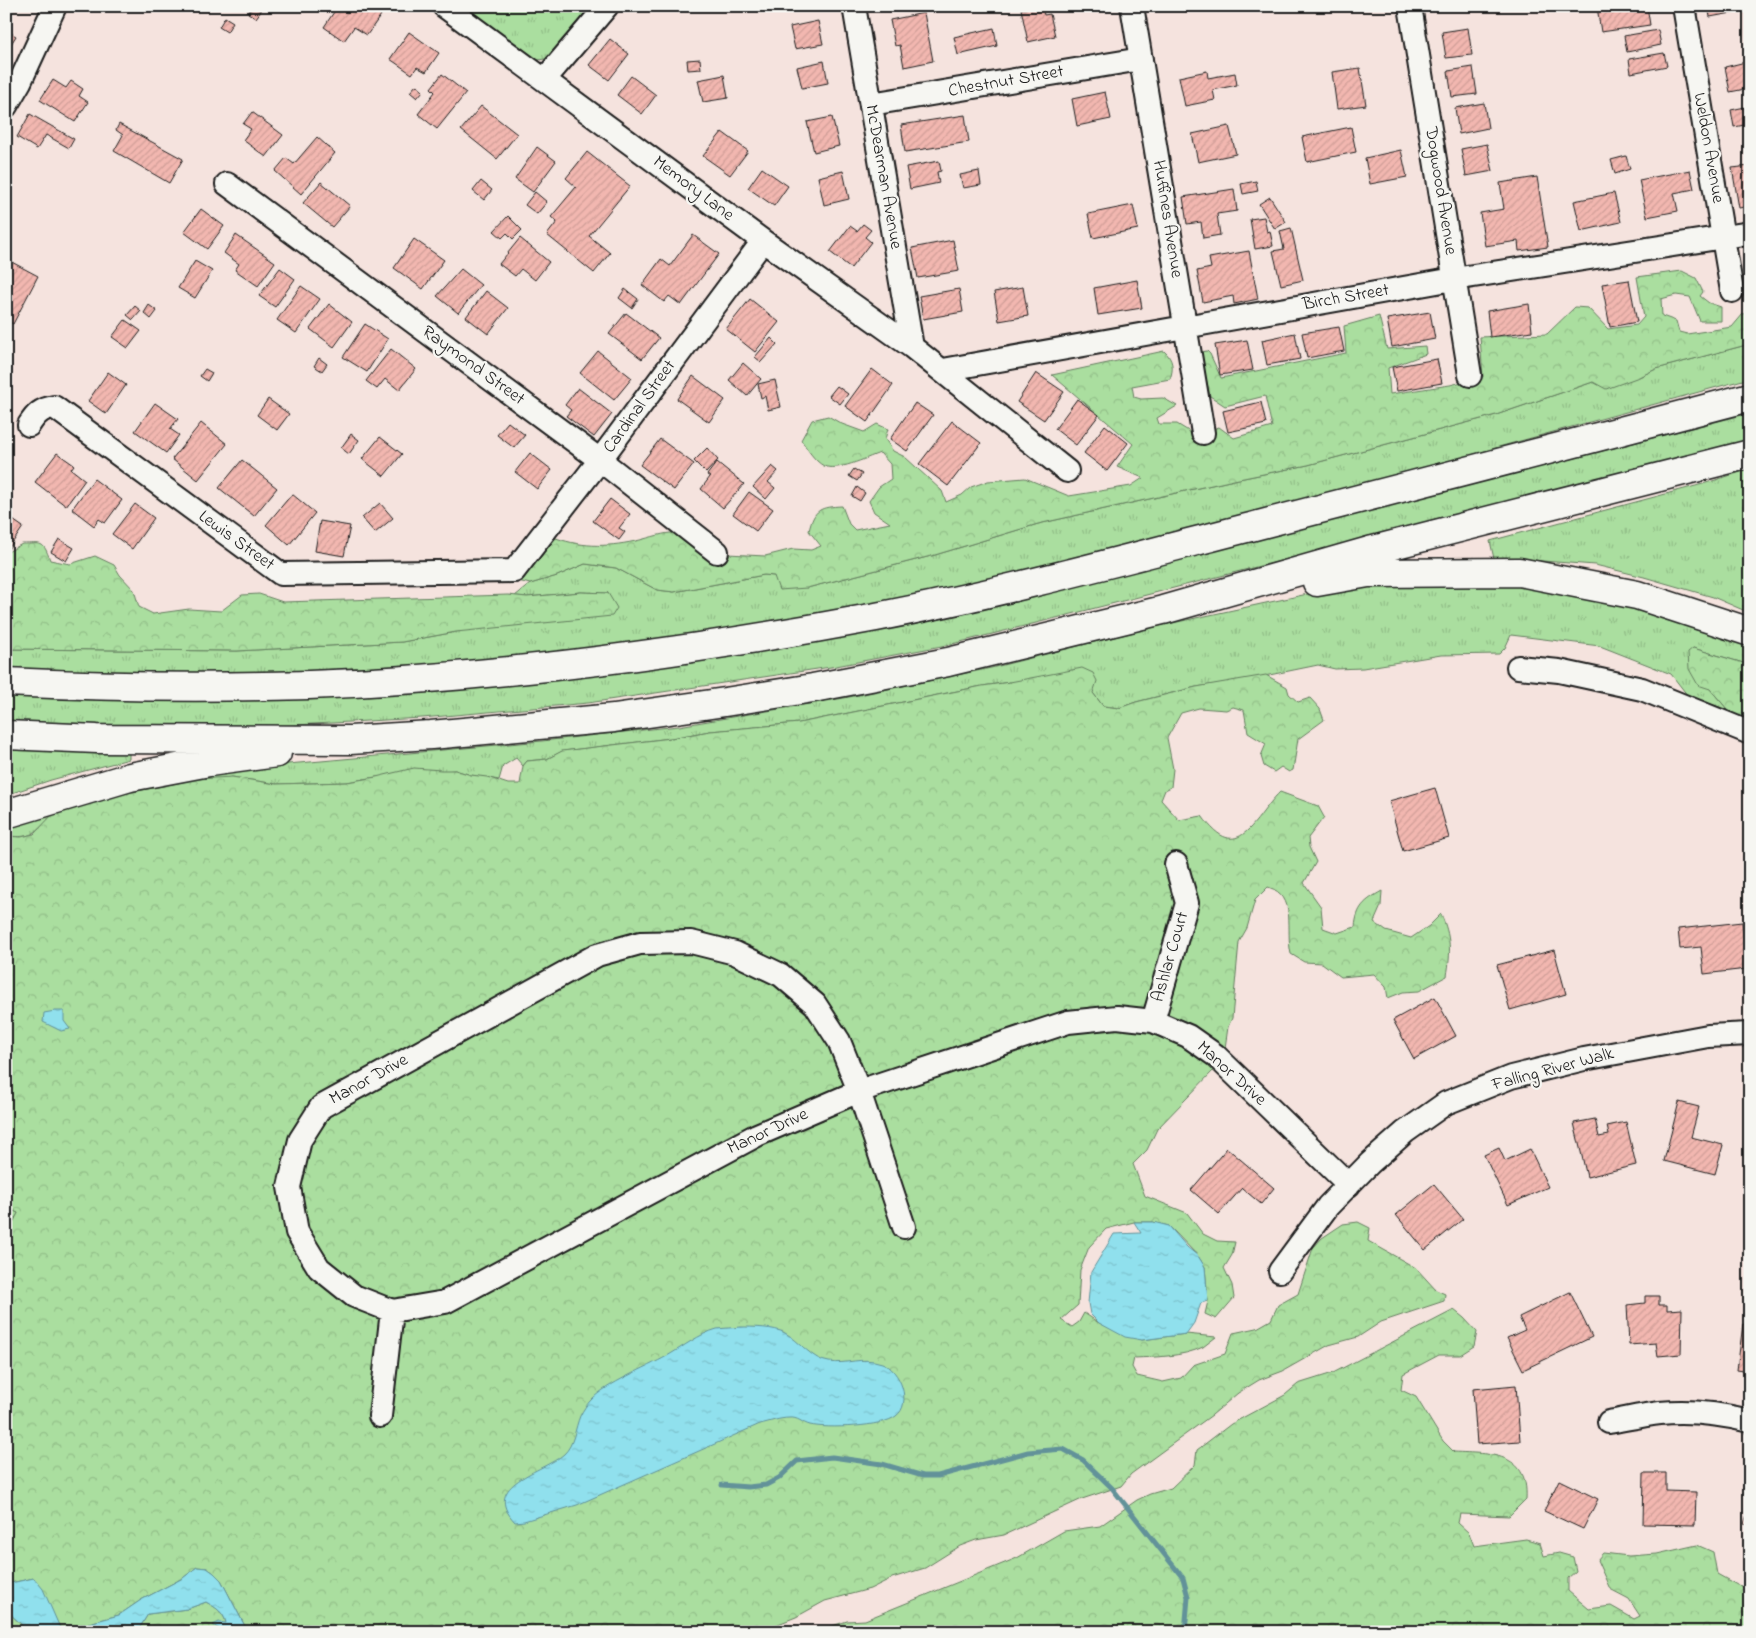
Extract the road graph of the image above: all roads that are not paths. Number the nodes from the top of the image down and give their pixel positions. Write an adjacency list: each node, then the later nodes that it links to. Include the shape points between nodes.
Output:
1 (55, 6): 11 (street)
2 (444, 6): 9 (street, Memory Lane)
3 (607, 6): 9 (street)
4 (854, 6): 10 (street, McDearman Avenue)
5 (1132, 6): 8 (street, Huffines Avenue)
6 (1410, 6): 16 (street, Dogwood Avenue)
7 (1684, 6): 14 (street, Weldon Avenue)
8 (1141, 59): 10 (street, Chestnut Street); 18 (street, Huffines Avenue)
9 (545, 79): 15 (street, Memory Lane)
10 (871, 104): 19 (street, McDearman Avenue)
11 (6, 106)
12 (227, 184): 26 (street, Raymond Street)
13 (1750, 234): 14 (street, Birch Street)
14 (1723, 239): 16 (street, Birch Street); 17 (street, Weldon Avenue)
15 (762, 241): 19 (street, Memory Lane); 26 (street, Cardinal Street)
16 (1454, 279): 18 (street, Birch Street); 21 (street, Dogwood Avenue)
17 (1732, 291)
18 (1185, 326): 20 (street, Birch Street); 24 (street, Huffines Avenue)
19 (912, 347): 20 (street, Memory Lane)
20 (943, 370): 27 (street, Memory Lane)
21 (1470, 375)
22 (1750, 397): 33 (highway, via 992,592 773,635 554,666 428,678 311,685 193,687)
23 (29, 424): 29 (street, Lewis Street, via 36,414 54,407 281,574)
24 (1203, 432)
25 (1750, 454): 30 (highway, via 1373,550)
26 (600, 460): 28 (street, Raymond Street); 29 (street, Cardinal Street)
27 (1067, 471)
28 (717, 552)
29 (514, 571)
30 (1163, 610): 31 (highway, via 1368,573 1519,572 1637,595); 36 (highway, via 948,662 735,701 605,719)
31 (1750, 632)
32 (1518, 668): 34 (street, via 1559,671 1642,689)
33 (6, 682)
34 (1750, 733)
35 (6, 735): 36 (highway)
36 (350, 740): 37 (highway, via 130,777)
37 (6, 814)
38 (1176, 864): 39 (street, Ashlar Court, via 1187,903)
39 (1153, 1021): 41 (street, Manor Drive, via 1117,1017 1068,1022); 42 (street, Manor Drive, via 1188,1036 1215,1055)
40 (1750, 1034): 42 (street, Falling River Walk, via 1708,1036 1584,1059 1511,1077 1446,1104 1405,1132)
41 (859, 1091): 43 (street); 45 (street, Manor Drive, via 757,1135 445,1302); 45 (street, Manor Drive, via 839,1041 815,1004 781,975 735,953 691,942 640,943 597,955 321,1107 300,1140 289,1186 297,1232 319,1268 354,1296)
42 (1349, 1185): 44 (street, Falling River Walk, via 1328,1206)
43 (904, 1227)
44 (1280, 1271)
45 (392, 1311): 46 (street)
46 (380, 1416)
47 (1750, 1421): 48 (street, via 1697,1413 1660,1413)
48 (1609, 1422)

